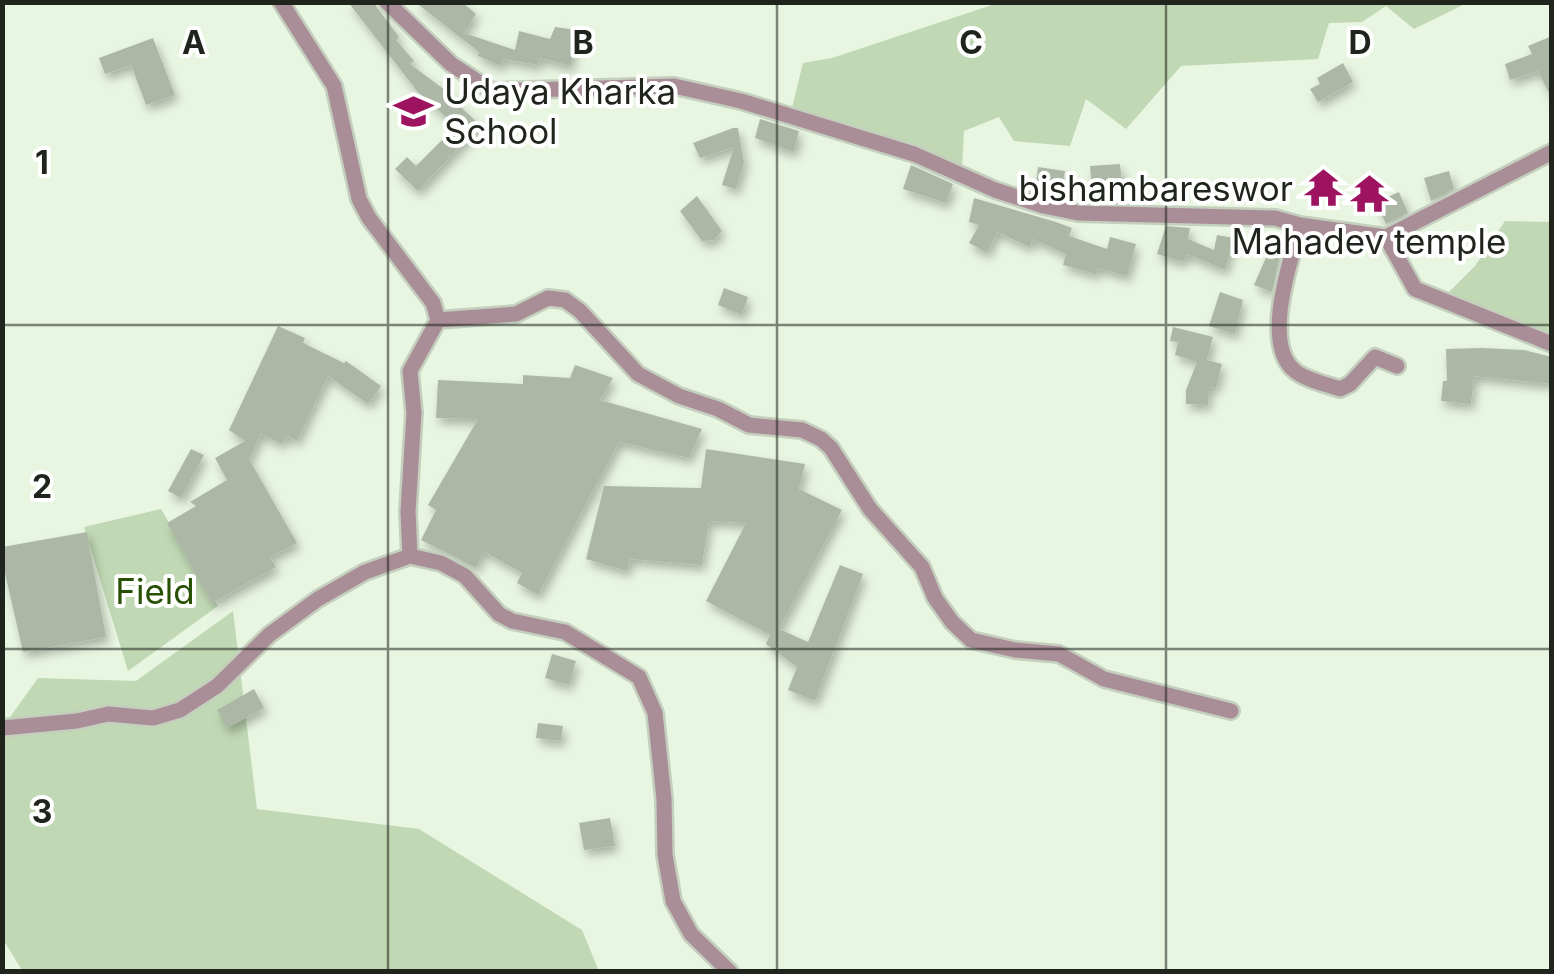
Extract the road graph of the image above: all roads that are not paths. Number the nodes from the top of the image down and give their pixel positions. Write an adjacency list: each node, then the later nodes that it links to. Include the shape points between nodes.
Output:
1 (281, 2): 6 (street, via 334,86 368,218 433,303)
2 (387, 2): 4 (street, via 451,64 492,91 674,86 914,154 1044,206 1078,213 1275,218)
3 (1552, 152): 5 (street)
4 (1300, 225): 5 (street); 8 (street, via 1278,314 1285,358 1296,372 1340,389 1374,357)
5 (1386, 237): 7 (street, via 1415,288)
6 (438, 320): 9 (street, via 410,372); 10 (street, via 516,314 548,298 565,300 652,381 749,425 802,430 821,439 971,640 1059,654 1104,678)
7 (1552, 344)
8 (1397, 366)
9 (410, 556): 11 (street, via 318,599 180,710 154,718 108,714); 12 (street, via 465,576 512,621 565,632 640,677 654,713 674,901 691,934)
10 (1230, 711)
11 (2, 728)
12 (730, 972)

